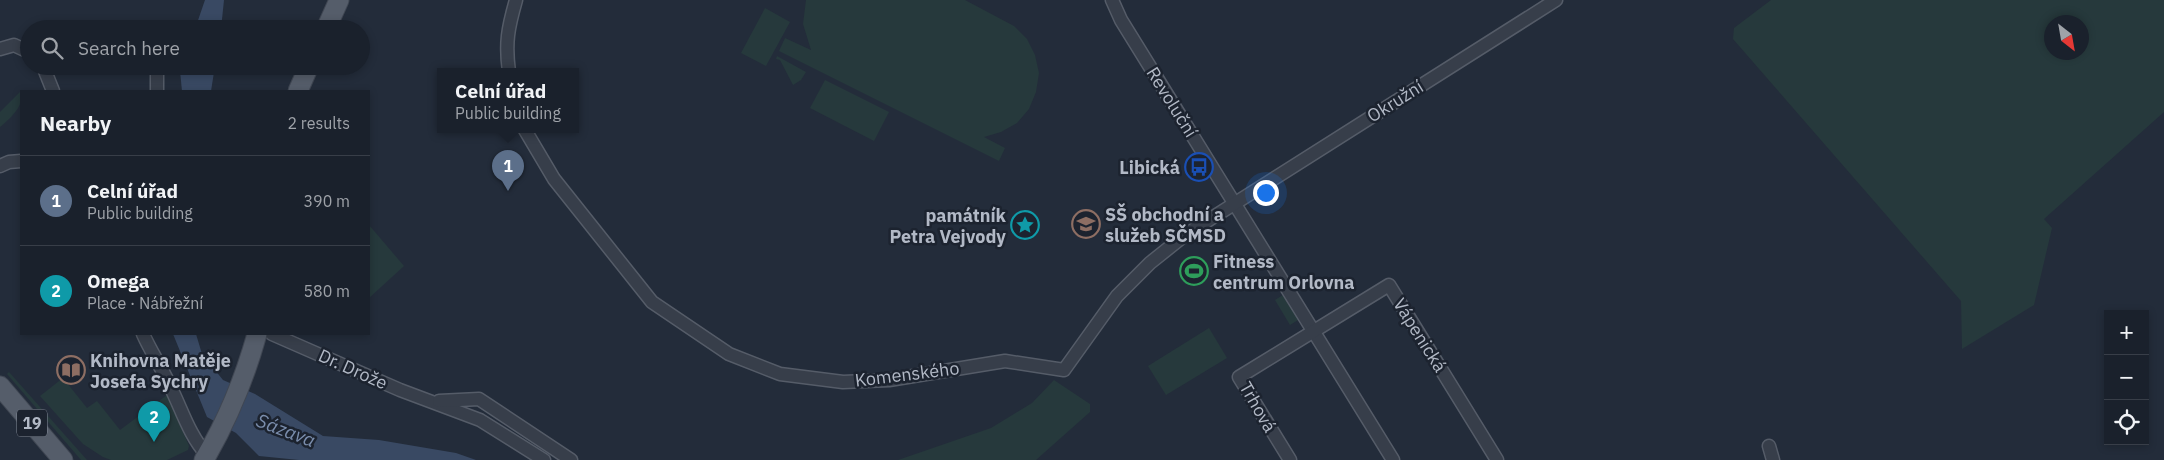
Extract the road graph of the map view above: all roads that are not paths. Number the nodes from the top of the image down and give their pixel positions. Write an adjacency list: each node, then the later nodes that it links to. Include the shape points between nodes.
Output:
1 (339, 0): 5 (main road)
2 (516, 0): 8 (street, via 505,48)
3 (1112, 0): 18 (street, Revoluční, via 1121,20)
4 (1556, 0): 18 (street, Okružní)
5 (330, 20)
6 (0, 48): 7 (street, via 14,45)
7 (20, 48)
8 (508, 68)
9 (47, 75): 12 (street)
10 (157, 75): 13 (street)
11 (305, 75): 14 (main road)
12 (53, 90)
13 (156, 90)
14 (298, 90)
15 (527, 133): 18 (street, Komenského, via 554,179 652,302 730,354 780,374 816,380 890,380 1005,361 1064,370 1117,296 1150,263)
16 (20, 162): 17 (street)
17 (0, 166)
18 (1234, 202): 19 (street)
19 (1314, 332): 30 (street, Trhová, via 1239,377); 31 (street); 32 (street, Vápenická, via 1389,285)
20 (144, 335): 26 (street)
21 (257, 335): 26 (main road, via 245,372)
22 (274, 335): 24 (street, Dr. Drože)
23 (0, 386): 27 (main road, 19)
24 (434, 402): 28 (street, Dr. Drože, via 480,420); 29 (street, Dr. Drože, via 479,399)
25 (1769, 446): 33 (street)
26 (206, 457)
27 (63, 460)
28 (544, 460)
29 (571, 460)
30 (1290, 460)
31 (1393, 460)
32 (1497, 460)
33 (1774, 460)

